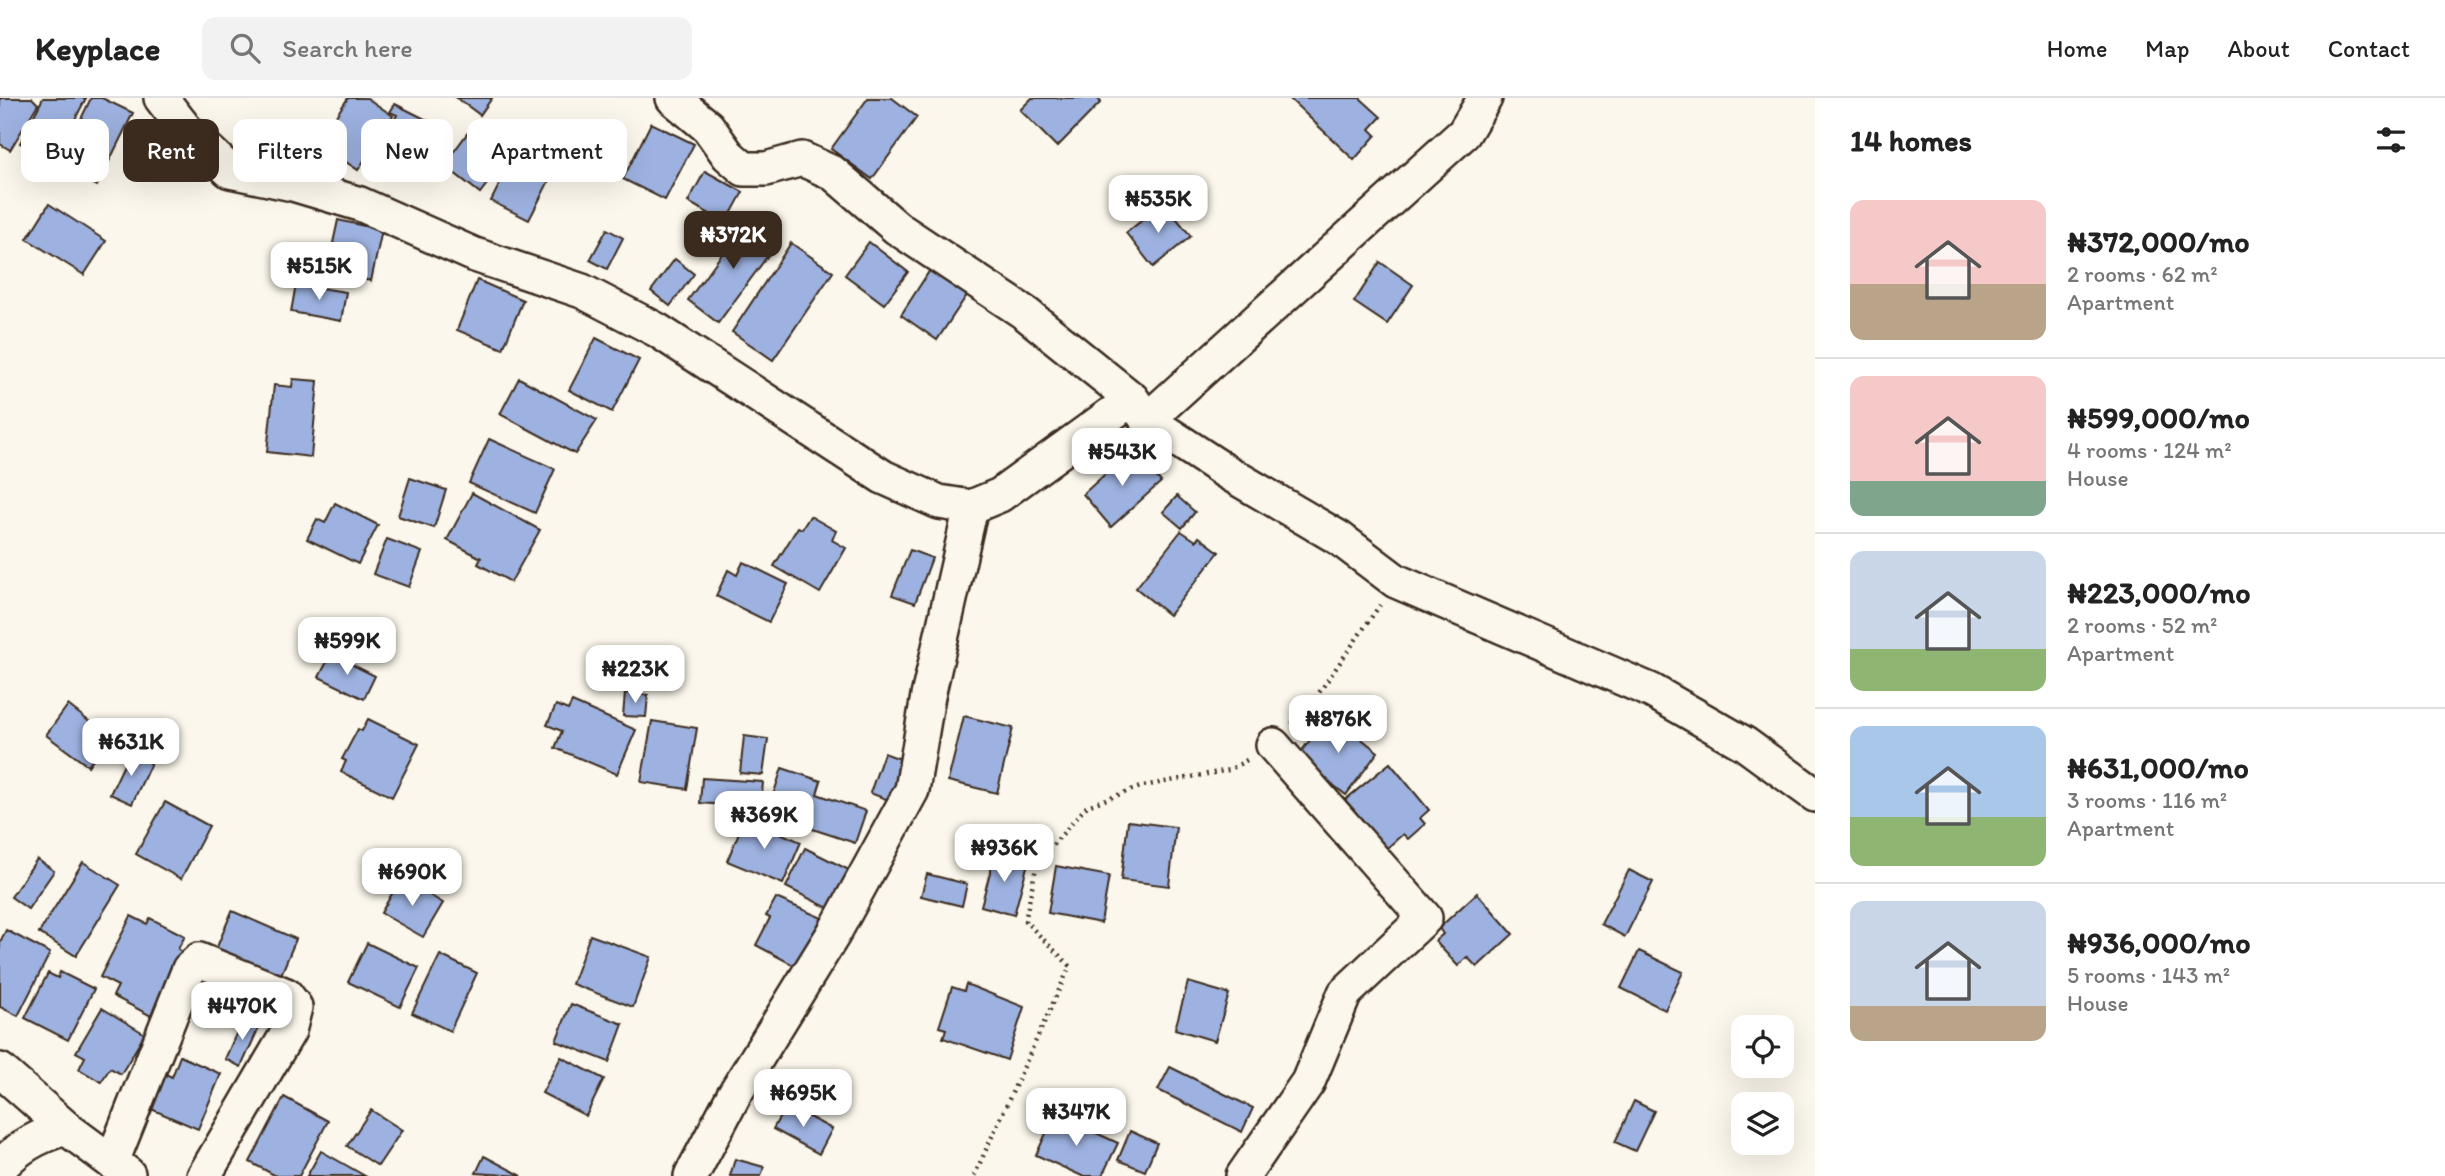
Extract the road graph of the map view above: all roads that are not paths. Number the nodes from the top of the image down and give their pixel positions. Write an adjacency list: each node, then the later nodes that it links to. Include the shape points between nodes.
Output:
1 (161, 98): 5 (street, via 186,130 230,171 360,204 475,256 582,291 657,330 883,477 939,502)
2 (673, 98): 4 (street, via 709,127 744,170 802,159 833,173 897,228 1025,313)
3 (1485, 98): 4 (street, via 1464,133)
4 (1140, 410): 5 (street); 7 (street, via 1225,471 1339,538 1396,581 1652,691 1745,744)
5 (971, 508): 13 (street, via 928,695 912,790)
6 (1273, 746): 14 (street, via 1425,918 1345,993 1308,1082)
7 (1815, 795)
8 (0, 1070): 9 (street)
9 (66, 1128): 10 (street, via 42,1134); 11 (street)
10 (0, 1168)
11 (121, 1169): 12 (street, via 189,969 199,960 286,995 295,1007 289,1031)
12 (204, 1176)
13 (691, 1176)
14 (1243, 1176)

